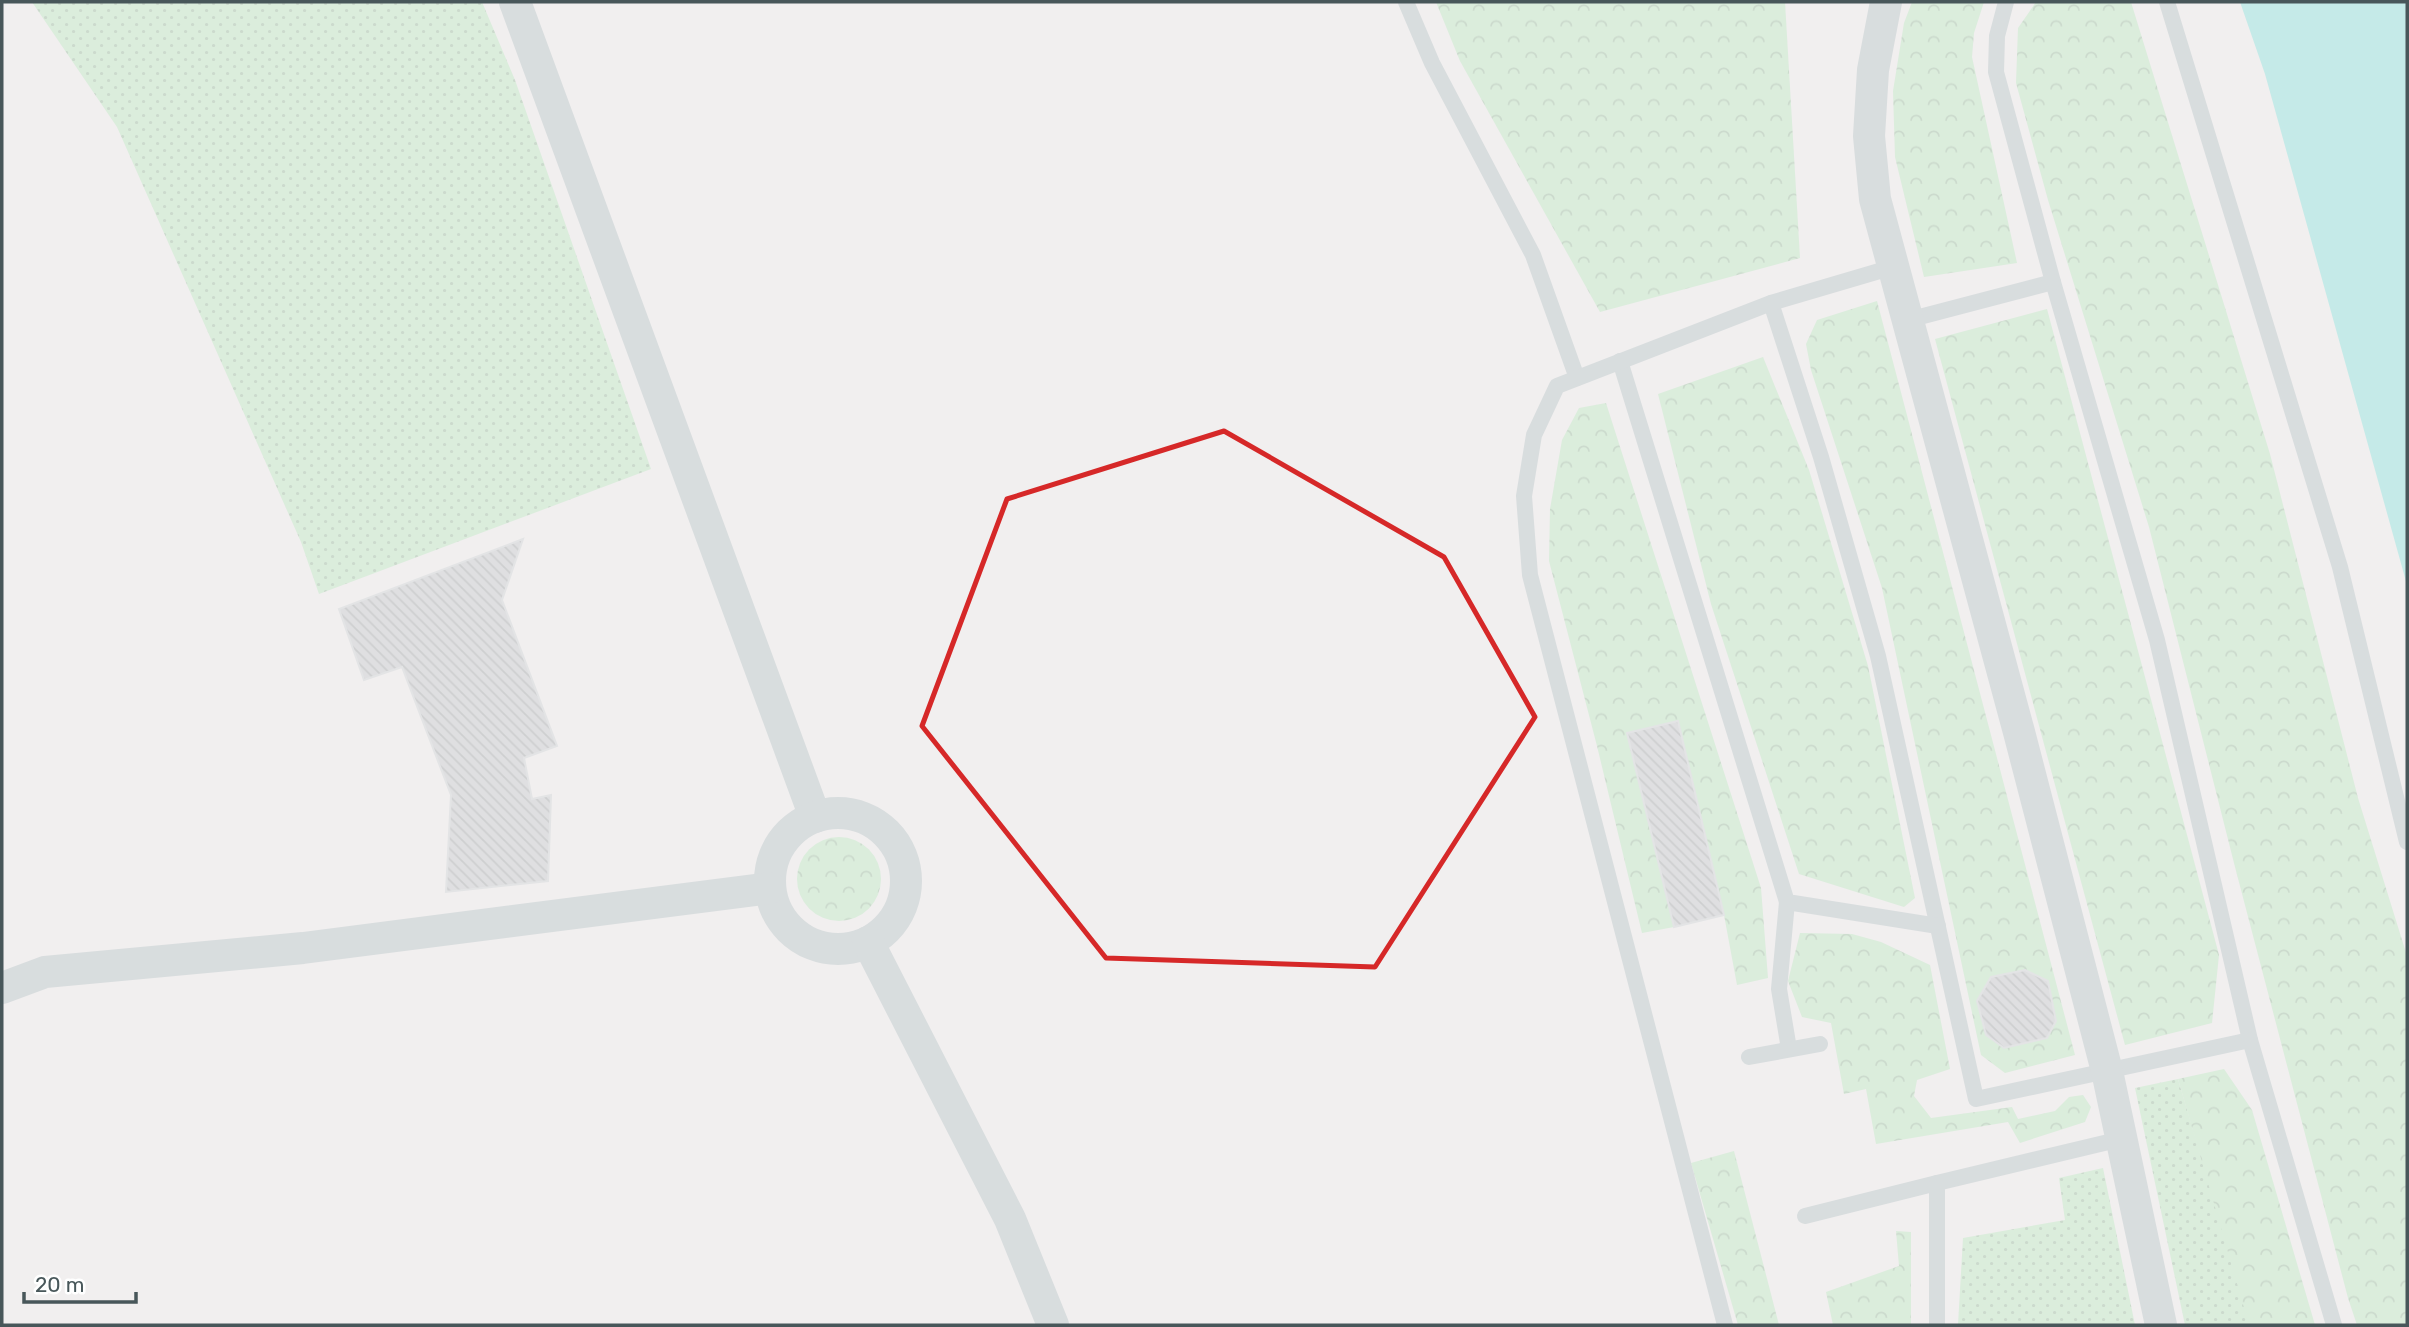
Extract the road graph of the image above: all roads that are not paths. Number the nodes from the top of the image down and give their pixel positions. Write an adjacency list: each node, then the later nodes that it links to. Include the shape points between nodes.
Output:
1 (515, 2): 12 (street)
2 (1406, 2): 11 (lane, via 1432,63 1533,255)
3 (1886, 2): 6 (street, via 1873,70 1869,136 1875,199)
4 (2006, 2): 7 (lane, via 1997,36 1996,72)
5 (2167, 2): 13 (lane, via 2340,567)
6 (1893, 267): 8 (lane); 9 (street)
7 (2053, 282): 9 (lane); 19 (lane, via 2157,640)
8 (1771, 303): 10 (lane); 16 (lane, via 1878,656)
9 (1908, 320): 23 (street)
10 (1620, 361): 11 (lane); 15 (lane)
11 (1577, 378): 28 (lane, via 1557,386 1534,435 1524,496 1530,575)
12 (815, 817): 14 (street, via 784,838 772,862); 17 (street, via 852,813 874,822 892,839 903,860 906,884 901,907 888,928)
13 (2407, 842)
14 (770, 888): 17 (street, via 778,913 794,933 817,946 843,949); 18 (street, via 303,948 45,972)
15 (1787, 902): 16 (lane); 21 (lane, via 1779,989)
16 (1938, 926): 23 (lane, via 1976,1099)
17 (868, 942): 27 (street, via 1010,1219)
18 (2, 988)
19 (2250, 1040): 23 (lane); 31 (lane)
20 (1820, 1044): 21 (lane)
21 (1789, 1049): 22 (lane)
22 (1749, 1057)
23 (2107, 1071): 24 (street)
24 (2121, 1139): 25 (lane); 30 (street)
25 (1937, 1183): 26 (lane); 29 (lane)
26 (1805, 1216)
27 (1053, 1325)
28 (1725, 1325)
29 (1937, 1325)
30 (2161, 1325)
31 (2334, 1325)

